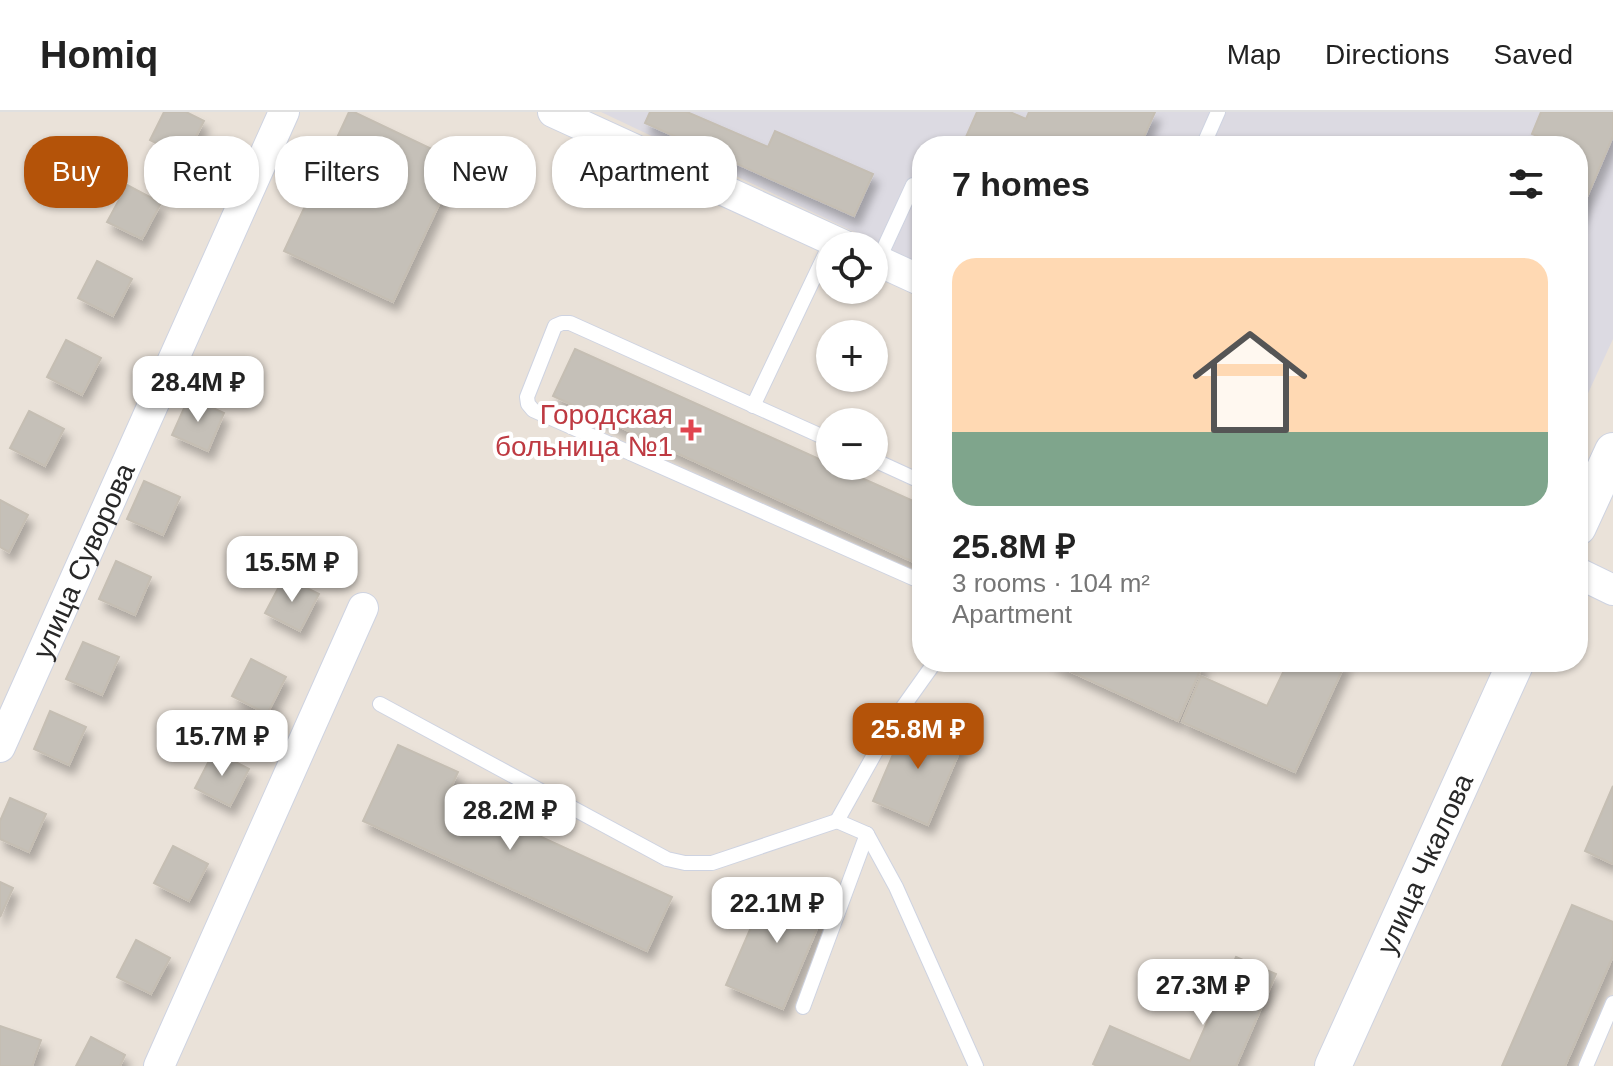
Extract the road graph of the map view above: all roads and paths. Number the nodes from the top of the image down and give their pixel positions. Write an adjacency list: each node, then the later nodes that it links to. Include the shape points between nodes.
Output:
1 (284, 112): 24 (street, улица Суворова)
2 (553, 112): 6 (street)
3 (1218, 112): 4 (lane)
4 (1207, 136)
5 (912, 187): 7 (lane)
6 (816, 232)
7 (888, 236)
8 (888, 265): 9 (street)
9 (912, 276)
10 (816, 287): 11 (lane)
11 (753, 406): 12 (lane); 17 (lane, via 570,323 555,326 527,397 533,410)
12 (816, 434)
13 (1613, 451): 16 (street)
14 (888, 466): 15 (lane)
15 (912, 477)
16 (1588, 505)
17 (912, 578)
18 (1588, 578): 19 (street)
19 (1613, 590)
20 (363, 608): 29 (street)
21 (928, 672): 25 (lane, via 893,721)
22 (1511, 672): 31 (street, улица Чкалова)
23 (380, 704): 25 (lane, via 667,859 712,863)
24 (0, 747)
25 (837, 821): 26 (lane)
26 (867, 834): 28 (lane); 30 (lane)
27 (1613, 1003): 32 (lane)
28 (803, 1007)
29 (159, 1066)
30 (976, 1066)
31 (1333, 1066)
32 (1586, 1066)

